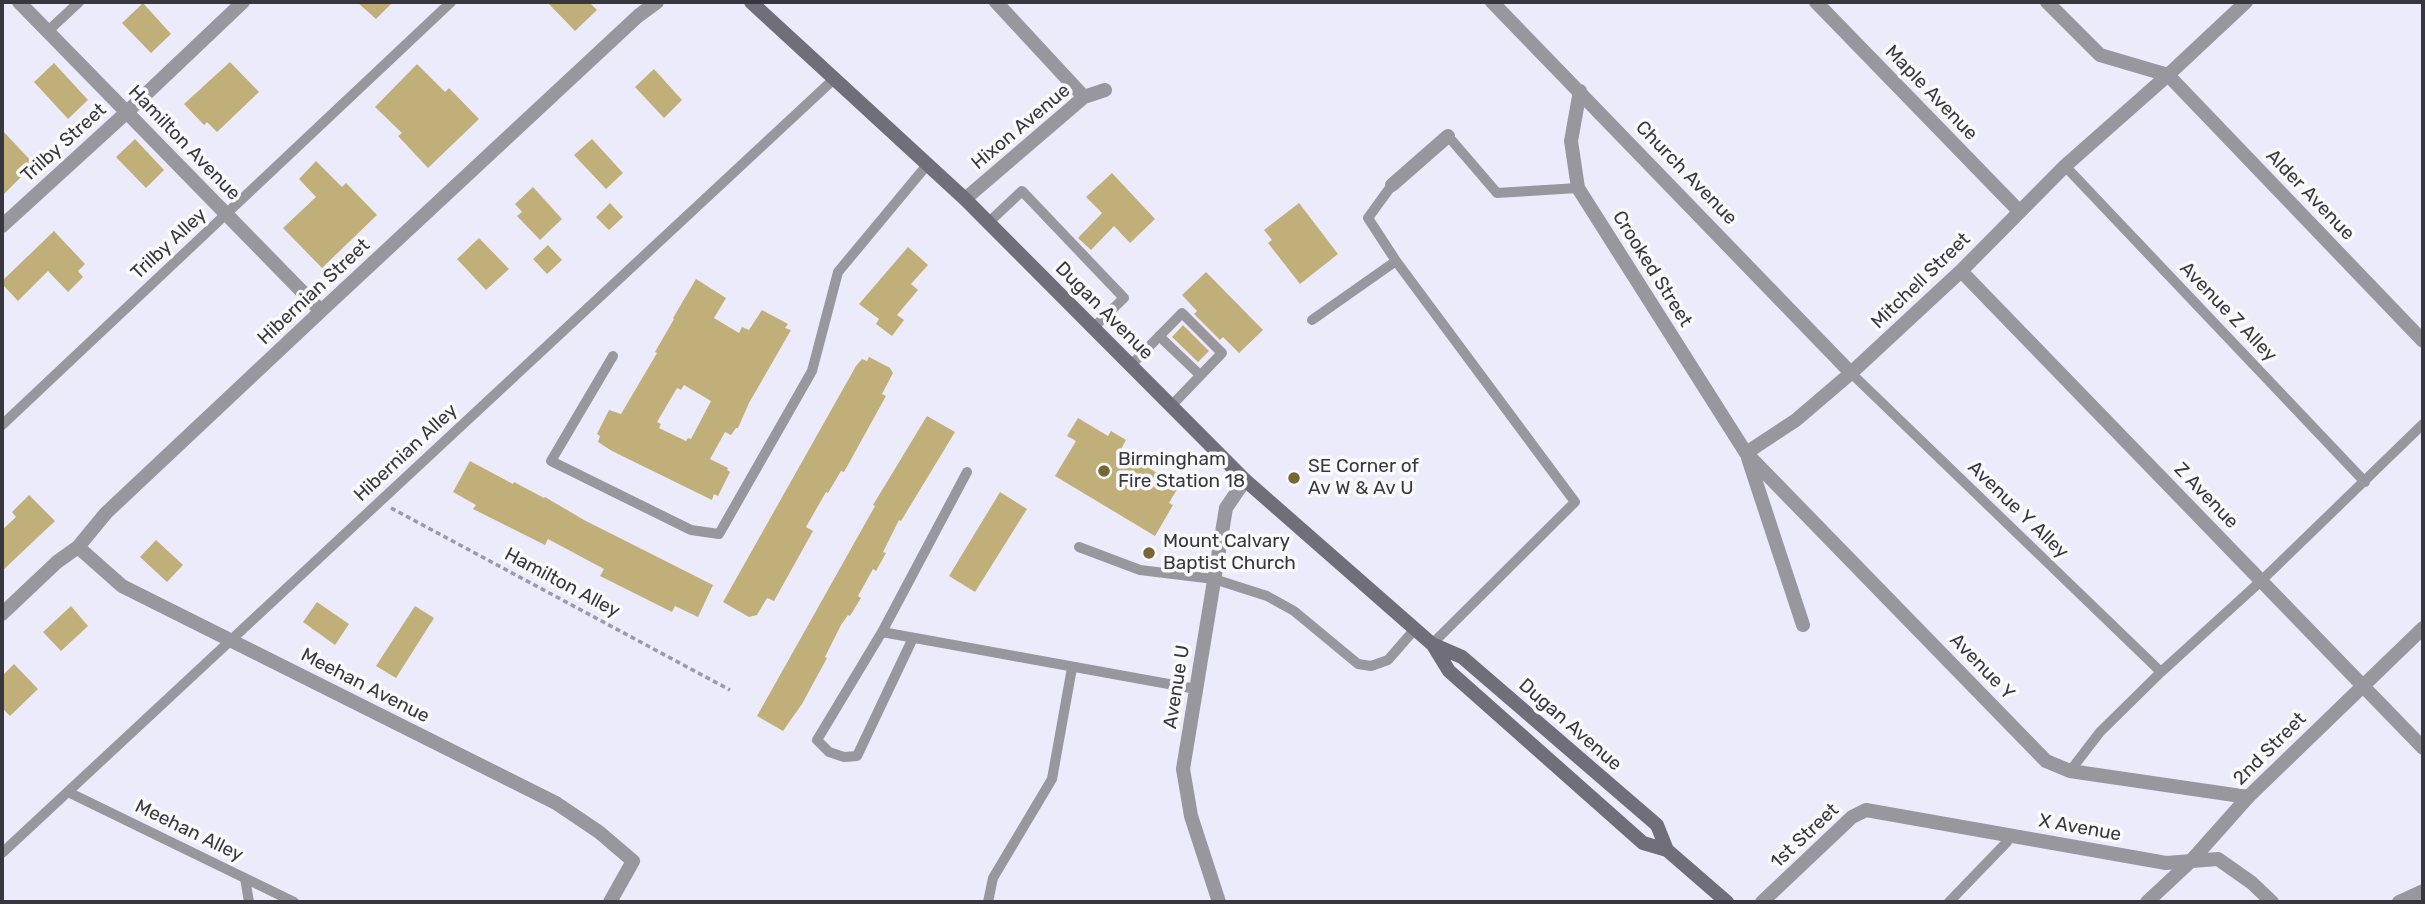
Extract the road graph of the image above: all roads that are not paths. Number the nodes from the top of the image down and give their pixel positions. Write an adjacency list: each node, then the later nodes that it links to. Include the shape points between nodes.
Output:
1 (19, 2): 12 (street, Hamilton Avenue)
2 (79, 2): 12 (lane)
3 (243, 2): 18 (street, Trilby Street)
4 (452, 2): 26 (lane, Trilby Alley)
5 (657, 2): 31 (street, Hibernian Street)
6 (751, 2): 14 (main road, Dugan Avenue)
7 (996, 2): 17 (street)
8 (1492, 2): 16 (street, Church Avenue)
9 (1816, 2): 25 (street, Maple Avenue)
10 (2047, 2): 13 (street, via 2100,55)
11 (2246, 2): 13 (street, Mitchell Street)
12 (48, 31): 18 (street, Hamilton Avenue)
13 (2168, 75): 21 (street, Mitchell Street); 35 (street, Alder Avenue)
14 (834, 79): 20 (main road, Dugan Avenue); 57 (lane, Hibernian Alley)
15 (1105, 90): 17 (street, Hixon Avenue)
16 (1580, 91): 23 (street, Crooked Street, via 1571,141); 38 (street, Church Avenue)
17 (1084, 97): 24 (street, Hixon Avenue)
18 (127, 112): 26 (street, Hamilton Avenue); 28 (street, Trilby Street)
19 (1448, 136): 22 (street); 23 (lane, via 1497,193)
20 (927, 165): 24 (main road, Dugan Avenue); 36 (lane, via 838,272 812,371 719,534 691,530 551,461)
21 (2065, 166): 25 (street, Mitchell Street); 46 (lane, Avenue Z Alley)
22 (1392, 185): 29 (lane, via 1368,218)
23 (1578, 188): 43 (street, Crooked Street)
24 (965, 199): 27 (main road, Dugan Avenue)
25 (2019, 211): 30 (street, Mitchell Street)
26 (226, 214): 31 (street, Hamilton Avenue); 42 (lane, Trilby Alley)
27 (989, 222): 33 (main road, Dugan Avenue); 33 (lane, via 1022,191 1124,298)
28 (2, 226)
29 (1396, 261): 32 (lane); 58 (lane, via 1575,502)
30 (1961, 271): 38 (street, Mitchell Street); 50 (street, Z Avenue)
31 (321, 311): 47 (street, Hibernian Street, via 106,513)
32 (1312, 320)
33 (1093, 328): 37 (main road, Dugan Avenue)
34 (1159, 336): 37 (lane); 39 (lane); 39 (lane, via 1182,313 1222,353)
35 (2423, 341)
36 (612, 356)
37 (1130, 365): 40 (main road, Dugan Avenue)
38 (1852, 373): 43 (street, Mitchell Street, via 1796,420); 60 (lane, Avenue Y Alley)
39 (1200, 375): 40 (lane)
40 (1171, 405): 45 (main road, Dugan Avenue)
41 (2423, 424): 46 (lane)
42 (2, 425)
43 (1746, 453): 52 (street); 64 (street, Avenue Y, via 2046,761)
44 (967, 472): 55 (lane)
45 (1245, 480): 49 (street, Avenue U, via 1226,508); 54 (main road, Dugan Avenue)
46 (2365, 482): 50 (lane)
47 (78, 547): 51 (street, Hibernian Street); 57 (street, Meehan Avenue, via 122,586)
48 (1079, 547): 49 (lane, via 1140,570)
49 (1214, 579): 54 (lane, via 1285,606 1357,664 1371,666 1388,660); 62 (street, Avenue U)
50 (2261, 581): 60 (lane); 61 (street, Z Avenue)
51 (2, 614)
52 (1803, 625)
53 (2423, 628): 61 (street, 2nd Street)
54 (1415, 629): 58 (main road, Dugan Avenue)
55 (882, 632): 56 (lane); 56 (lane, via 817,740 829,752 857,755)
56 (913, 638): 59 (lane)
57 (231, 640): 65 (lane, Hibernian Alley); 76 (street, Meehan Avenue, via 556,803 599,832 633,861)
58 (1432, 644): 69 (main road, Dugan Avenue, via 1449,671 1643,843); 69 (main road, Dugan Avenue, via 1462,657 1657,825)
59 (1072, 668): 62 (lane); 77 (lane, via 1052,779 993,878)
60 (2161, 672): 64 (lane, via 2100,732)
61 (2363, 685): 63 (street, Z Avenue); 66 (street, 2nd Street)
62 (1196, 689): 78 (street, Avenue U, via 1183,769 1191,816)
63 (2423, 748)
64 (2070, 771): 66 (street, Avenue Y)
65 (68, 792): 70 (lane, Hibernian Alley); 72 (lane, Meehan Alley)
66 (2248, 797): 71 (street, 2nd Street)
67 (1963, 827): 68 (street, X Avenue); 80 (street, 1st Street, via 1866,810 1852,817)
68 (2008, 835): 71 (street, X Avenue, via 2166,863); 81 (lane, via 2007,842)
69 (1667, 850): 79 (main road, Dugan Avenue)
70 (2, 853)
71 (2192, 861): 82 (street, 2nd Street); 83 (street, via 2218,859)
72 (246, 878): 74 (lane); 75 (lane, Meehan Alley)
73 (2423, 891): 84 (street)
74 (249, 902)
75 (294, 902)
76 (610, 902)
77 (988, 902)
78 (1219, 902)
79 (1727, 902)
80 (1762, 902)
81 (1949, 902)
82 (2147, 902)
83 (2272, 902)
84 (2399, 902)

